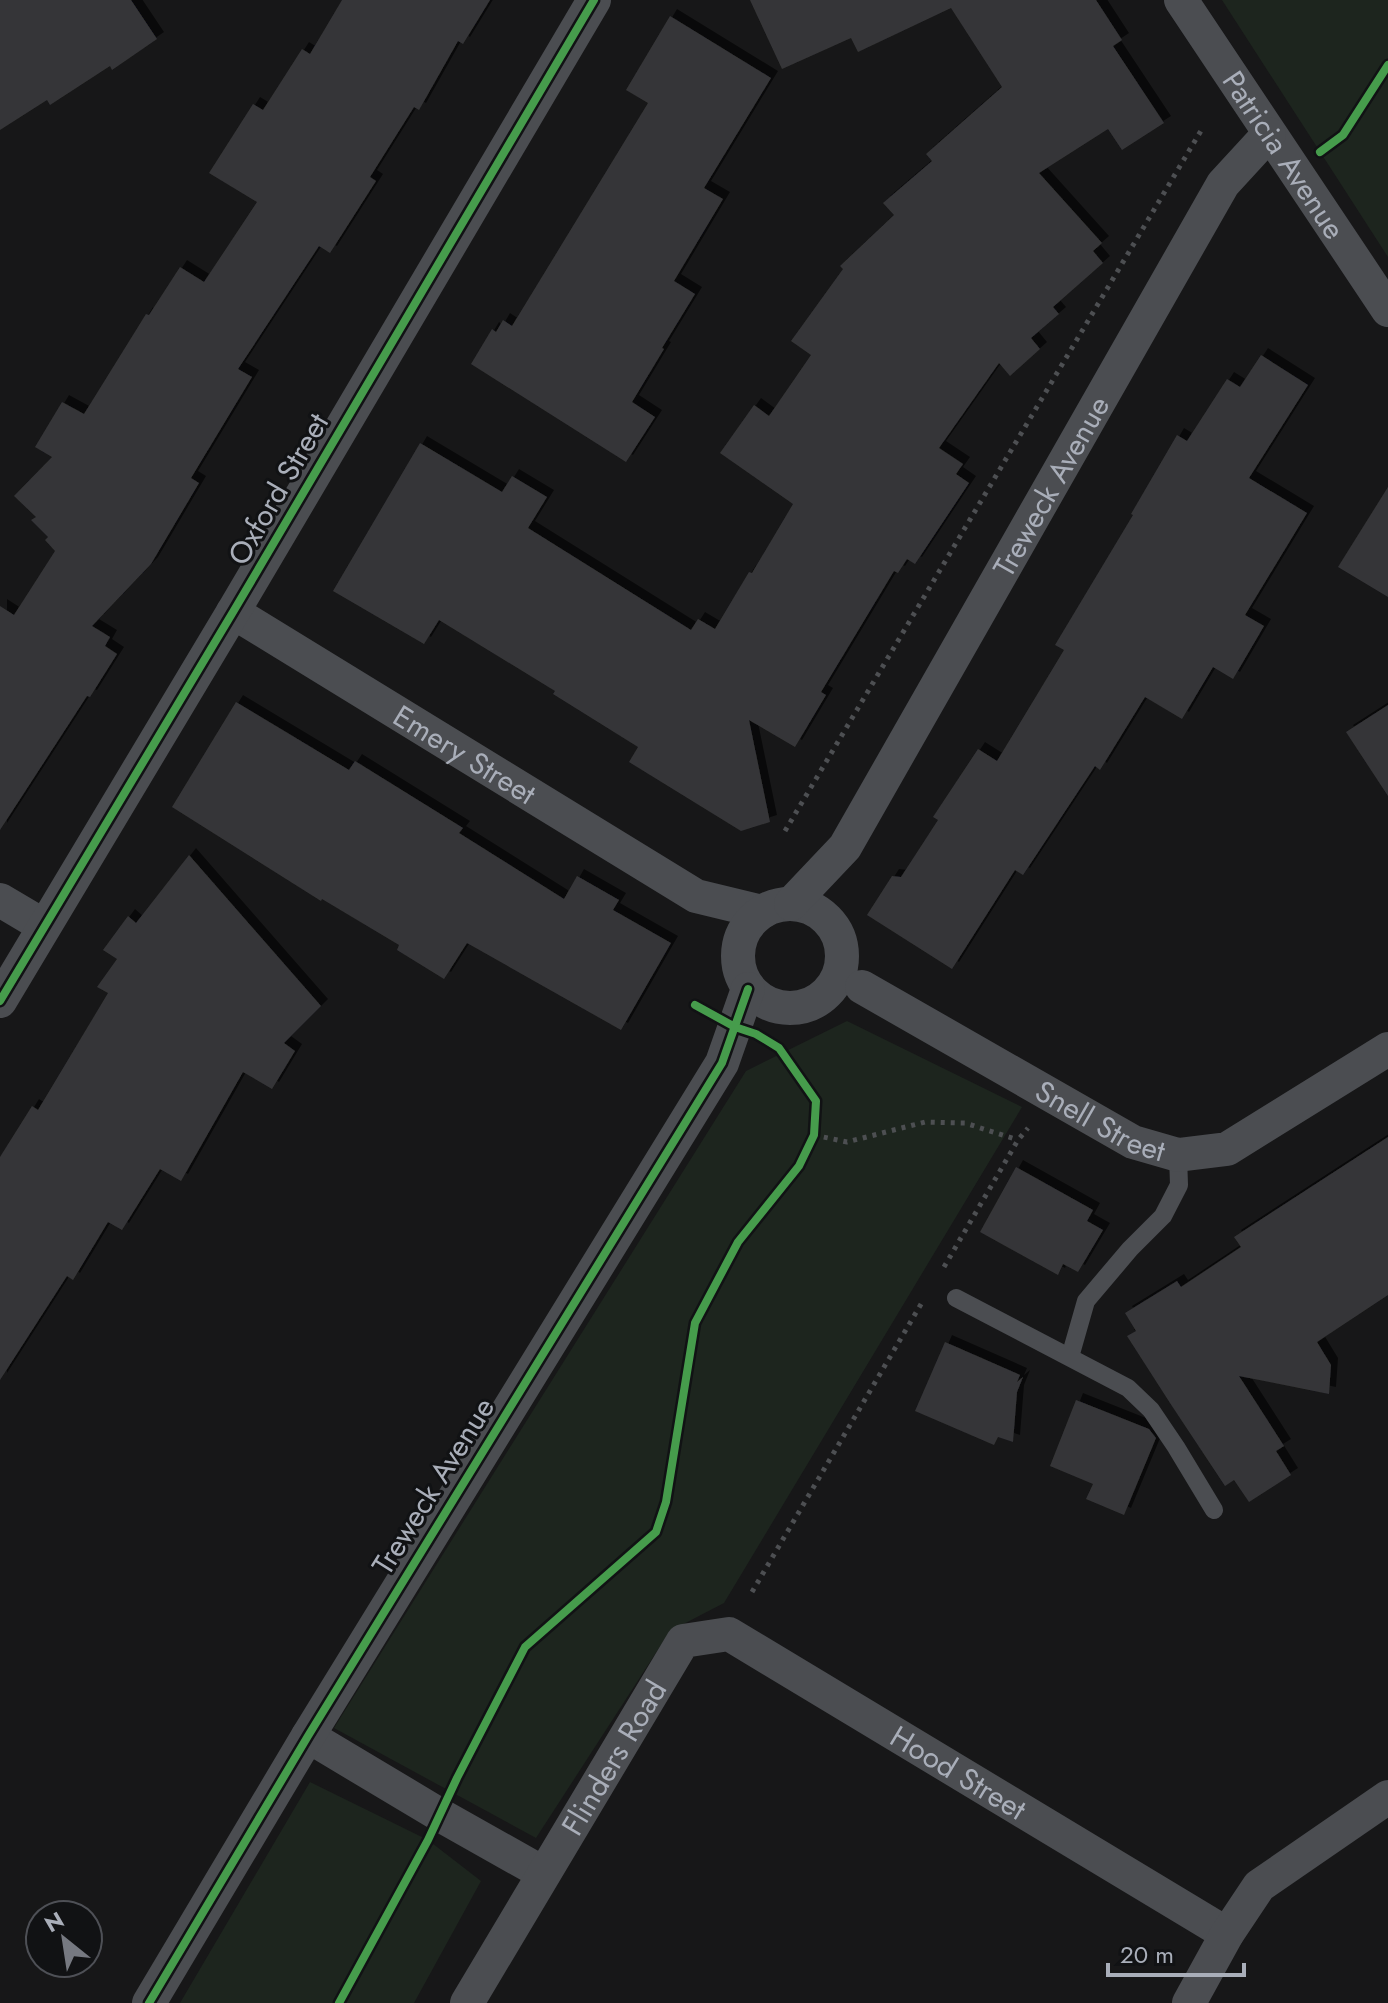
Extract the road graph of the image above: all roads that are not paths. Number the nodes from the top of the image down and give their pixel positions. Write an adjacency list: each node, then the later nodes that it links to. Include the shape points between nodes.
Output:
1 (594, 0): 5 (street, Oxford Street)
2 (1181, 0): 3 (street, Patricia Avenue)
3 (1269, 134): 4 (street, Patricia Avenue); 6 (street, Treweck Avenue, via 1223,184)
4 (1388, 310)
5 (233, 612): 7 (street, Emery Street); 11 (street, Oxford Street)
6 (845, 847): 9 (street, Treweck Avenue); 10 (street, Treweck Avenue)
7 (696, 896): 9 (street, Emery Street); 12 (street, Emery Street)
8 (0, 900): 11 (street)
9 (776, 908): 10 (street, via 812,909); 12 (street, via 744,930)
10 (830, 922): 16 (street, via 843,957 839,976 827,994 808,1006)
11 (44, 926): 15 (street, Oxford Street)
12 (737, 952): 14 (street, via 739,973)
13 (862, 987): 19 (street, Snell Street, via 1133,1142)
14 (748, 989): 16 (street, via 765,1003); 18 (street, Treweck Avenue)
15 (0, 1001)
16 (786, 1009): 18 (street, Treweck Avenue)
17 (1388, 1049): 19 (street, Snell Street, via 1227,1149)
18 (722, 1063): 24 (street, Treweck Avenue)
19 (1178, 1155): 21 (lane, via 1179,1185 1163,1216 1086,1301)
20 (956, 1298): 21 (lane)
21 (1070, 1357): 22 (lane, via 1128,1388 1151,1410)
22 (1214, 1510)
23 (683, 1641): 26 (street, Flinders Road); 27 (street, Hood Street, via 729,1634)
24 (308, 1736): 26 (street); 28 (street, Treweck Avenue)
25 (1388, 1797): 27 (street, via 1259,1886)
26 (543, 1873): 29 (street, Flinders Road)
27 (1227, 1934): 30 (street)
28 (149, 2003)
29 (467, 2003)
30 (1189, 2003)

